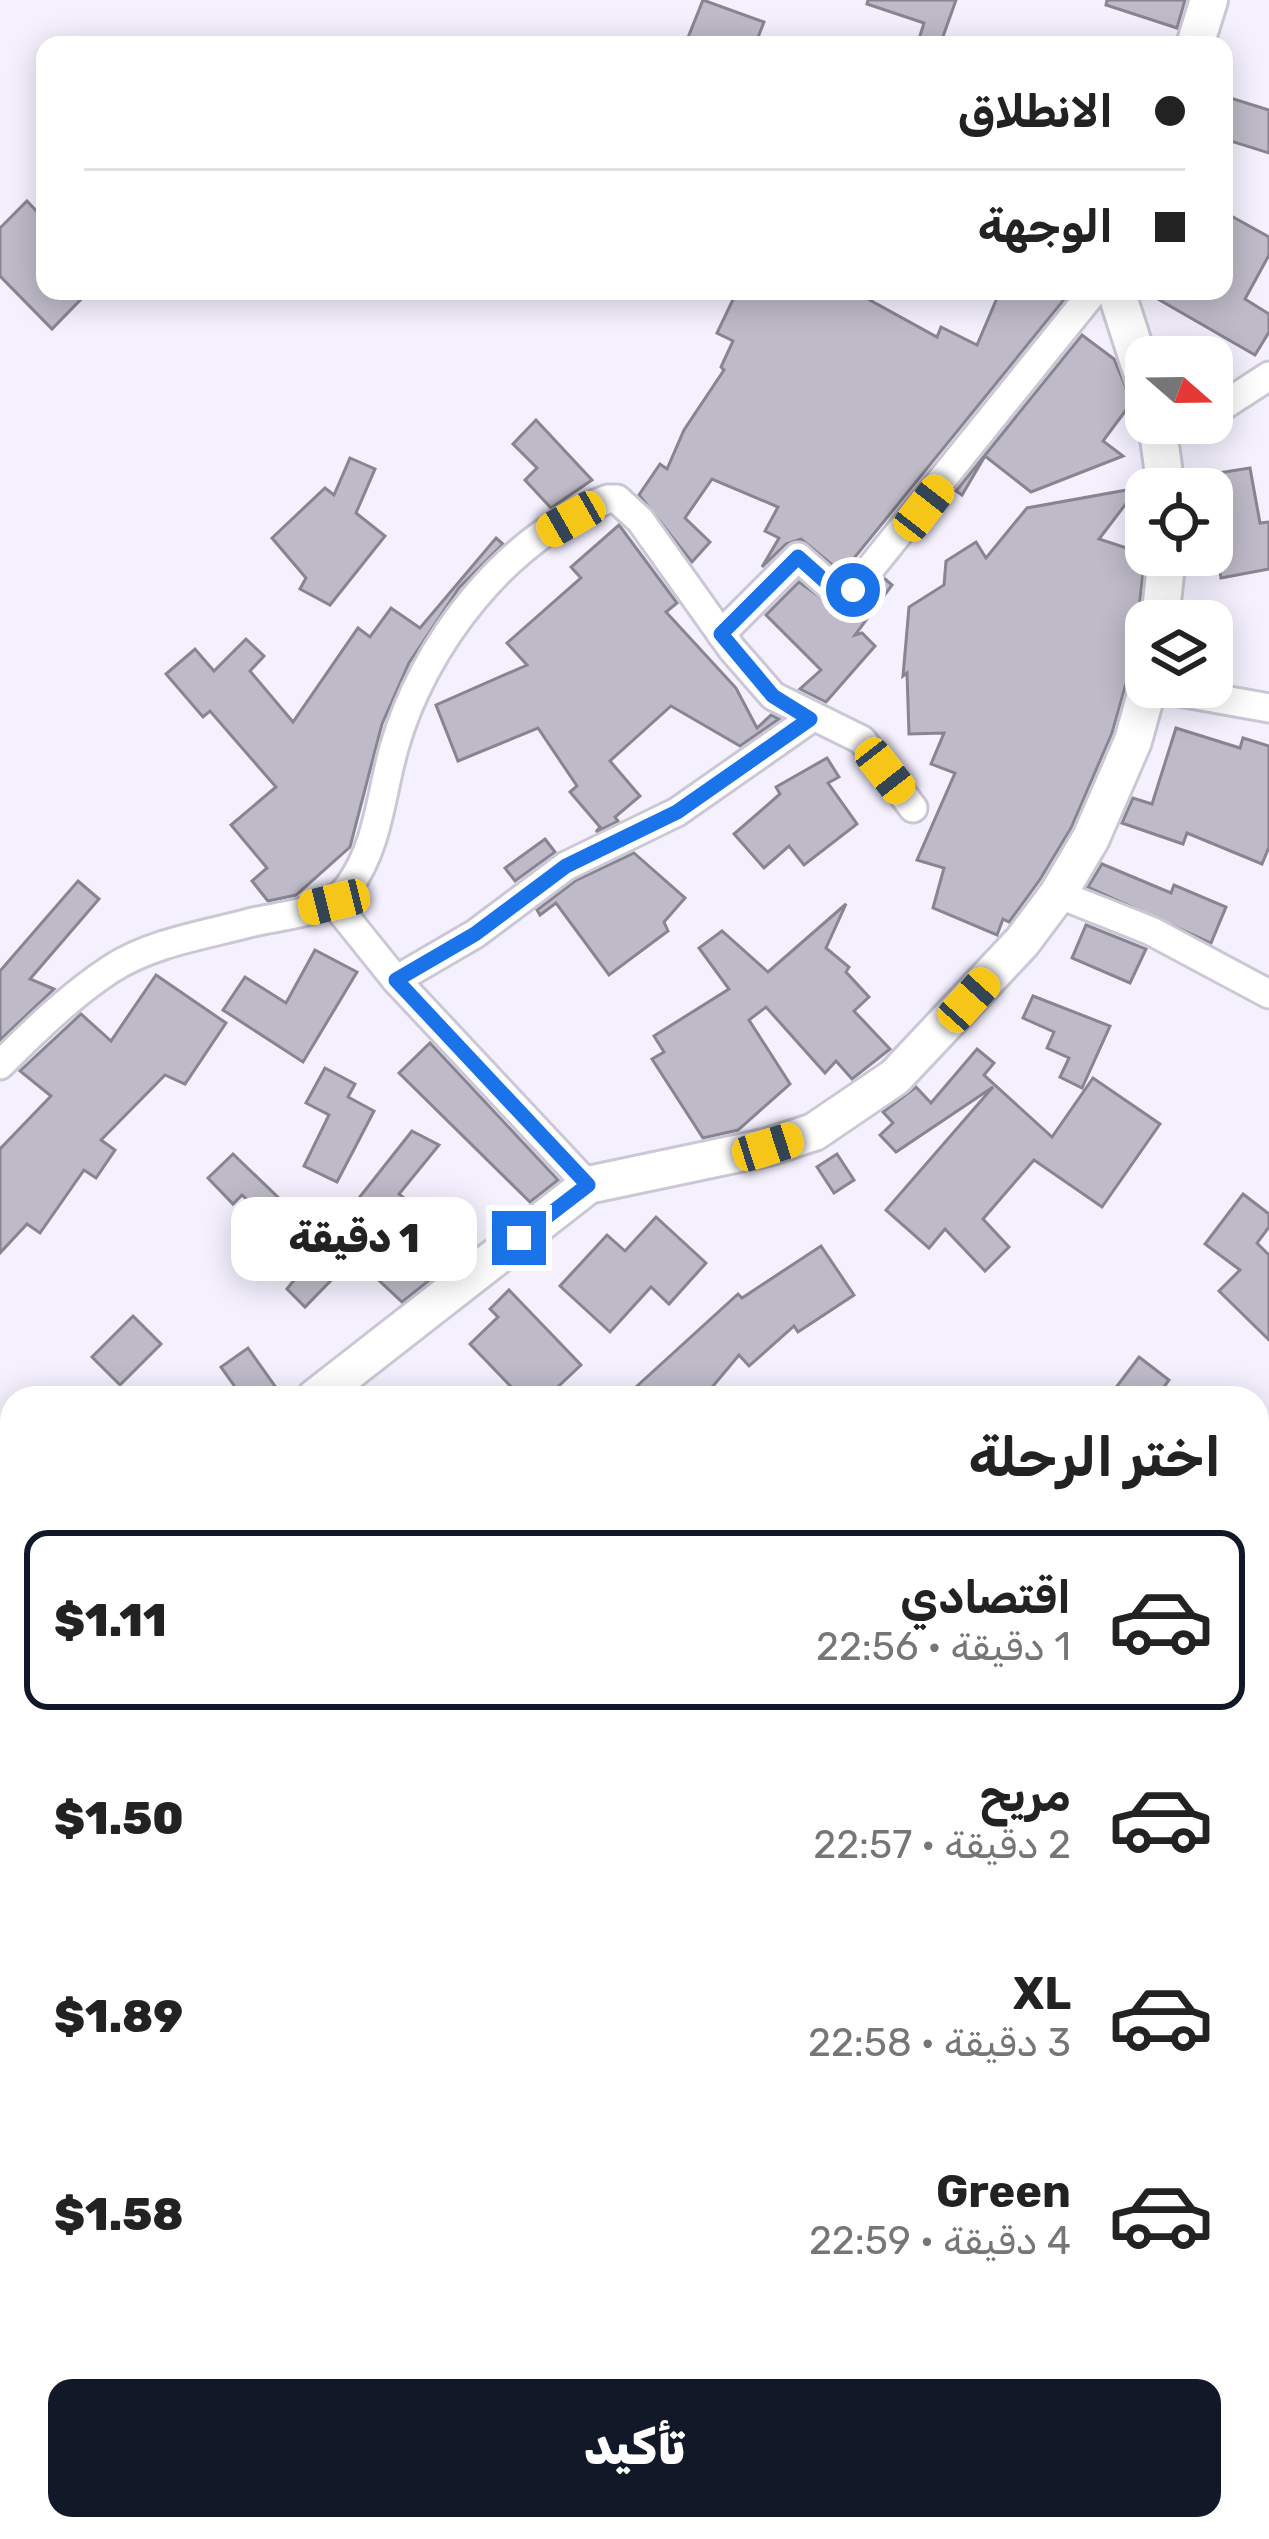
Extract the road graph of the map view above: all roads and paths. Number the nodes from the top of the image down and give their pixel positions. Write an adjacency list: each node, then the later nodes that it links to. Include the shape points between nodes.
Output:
1 (1209, 0): 2 (street)
2 (1198, 36)
3 (1087, 300): 8 (street, via 853,590 836,591 798,557)
4 (1119, 300): 5 (street)
5 (1131, 336)
6 (1269, 376): 7 (street)
7 (1233, 399)
8 (721, 634): 12 (street, via 773,696); 15 (street, via 617,499 542,535 477,597 429,667 395,744 372,838)
9 (1233, 702): 11 (street)
10 (1143, 708): 14 (street, via 1091,838)
11 (1269, 708)
12 (810, 719): 13 (street, via 862,740); 16 (street, via 677,812 566,866)
13 (913, 808)
14 (1058, 894): 17 (street); 19 (street, via 943,1030 857,1106 768,1147)
15 (334, 902): 16 (street); 18 (street, via 151,950 111,969)
16 (396, 980): 19 (street)
17 (1269, 994)
18 (0, 1065)
19 (588, 1185): 20 (street)
20 (330, 1386)

